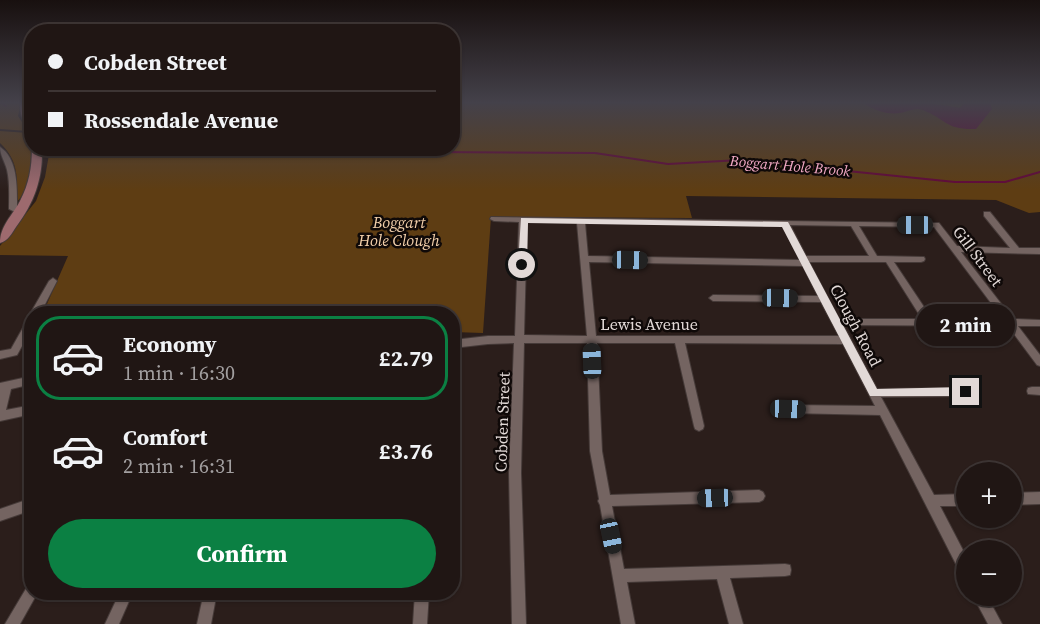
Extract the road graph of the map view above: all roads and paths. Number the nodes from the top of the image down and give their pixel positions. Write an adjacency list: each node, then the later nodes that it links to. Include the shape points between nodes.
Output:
1 (1, 153): 3 (street, via 13,176 13,209)
2 (36, 156): 3 (main road, via 34,184)
3 (23, 209): 10 (main road)
4 (987, 214): 12 (street)
5 (495, 219): 6 (street)
6 (524, 220): 7 (street); 28 (street, Cobden Street)
7 (581, 220): 8 (street); 14 (street)
8 (785, 224): 9 (street); 18 (street, Clough Road)
9 (854, 225): 11 (street, Gill Street, via 936,225); 15 (street)
10 (2, 235)
11 (954, 249): 12 (street); 25 (street, Gill Street)
12 (1017, 251): 13 (street)
13 (1040, 251)
14 (584, 259): 18 (street); 29 (street)
15 (875, 259): 16 (street); 18 (street)
16 (888, 259): 17 (street); 24 (street)
17 (921, 259)
18 (804, 261): 21 (street, Clough Road)
19 (53, 281): 22 (street)
20 (713, 298): 21 (street)
21 (824, 299): 23 (street, Clough Road)
22 (39, 306)
23 (836, 322): 24 (street); 31 (street, Clough Road)
24 (929, 322): 25 (street)
25 (1011, 323): 26 (street); 34 (street, Gill Street)
26 (1040, 323)
27 (24, 334): 33 (street, via 14,352)
28 (521, 339): 29 (street, Lewis Avenue); 32 (street, Lewis Avenue); 65 (street, Cobden Street, via 515,473)
29 (592, 339): 30 (street, Lewis Avenue); 48 (street, via 596,452)
30 (679, 339): 31 (street, Lewis Avenue); 43 (street)
31 (845, 340): 38 (street, Clough Road)
32 (460, 343)
33 (0, 355)
34 (1040, 362)
35 (24, 382): 36 (street)
36 (4, 386): 42 (street)
37 (966, 392): 38 (street)
38 (874, 393): 41 (street, Clough Road)
39 (788, 409): 41 (street)
40 (24, 410): 42 (street)
41 (883, 411): 49 (street, Clough Road)
42 (0, 415)
43 (699, 426)
44 (759, 496): 48 (street)
45 (1040, 498): 46 (street)
46 (1022, 499)
47 (956, 500): 49 (street)
48 (604, 501): 55 (street)
49 (930, 501): 52 (street, Clough Road)
50 (24, 507): 51 (street)
51 (0, 515)
52 (956, 550)
53 (785, 570): 54 (street)
54 (722, 572): 55 (street); 67 (street)
55 (620, 576): 66 (street)
56 (27, 600): 61 (street)
57 (123, 600): 62 (street)
58 (209, 600): 63 (street)
59 (422, 600): 64 (street)
60 (985, 606): 68 (street)
61 (12, 624)
62 (112, 624)
63 (204, 624)
64 (420, 624)
65 (519, 624)
66 (628, 624)
67 (736, 624)
68 (995, 624)

